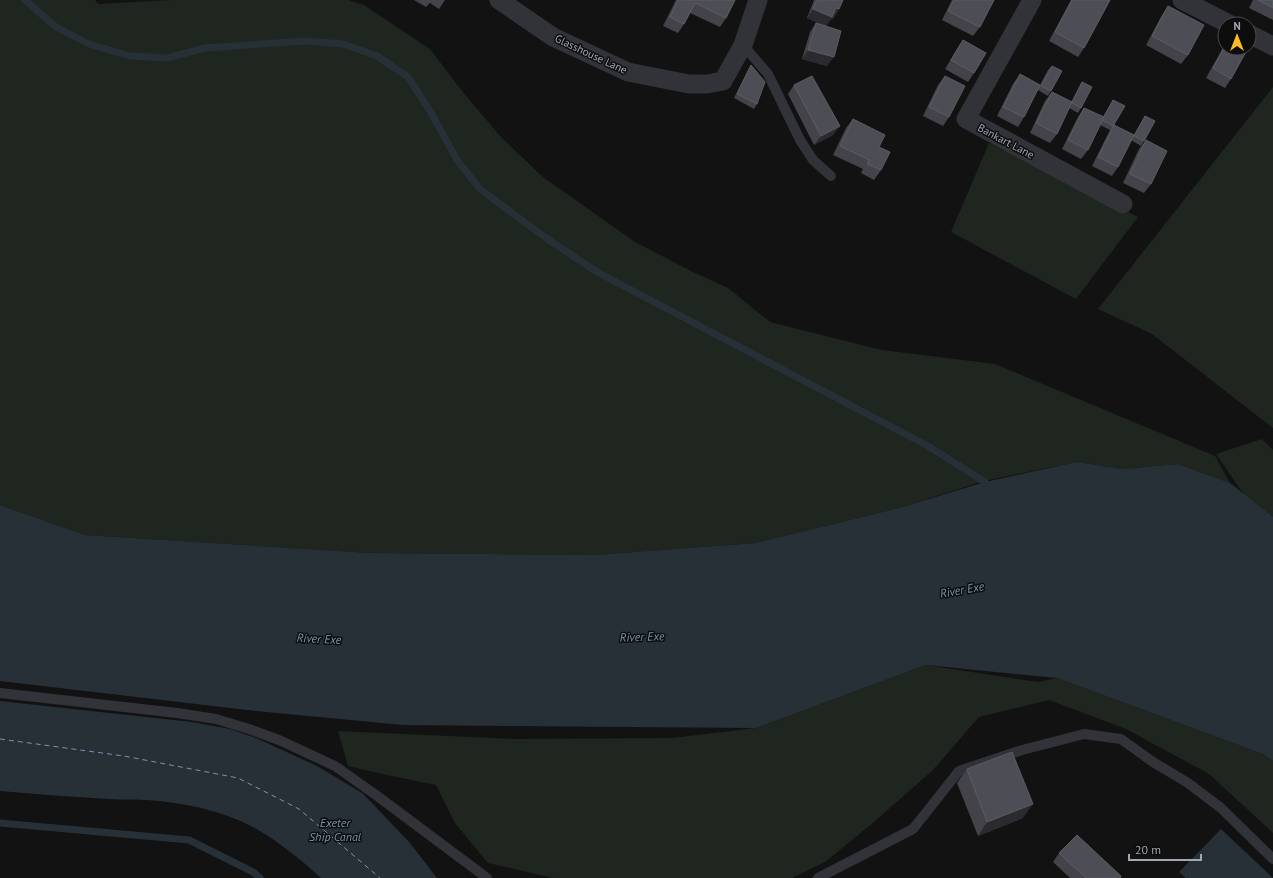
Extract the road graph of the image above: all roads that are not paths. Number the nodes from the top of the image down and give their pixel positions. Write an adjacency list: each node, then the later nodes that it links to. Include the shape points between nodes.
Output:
1 (499, 0): 7 (street, Glasshouse Lane, via 553,37 628,72 689,84 723,81)
2 (758, 0): 7 (street, Glasshouse Lane)
3 (1032, 0): 10 (street, Bankart Lane, via 966,119)
4 (1182, 0): 5 (street)
5 (1217, 18)
6 (1257, 38): 8 (street)
7 (743, 45): 9 (lane, via 768,74 800,140 813,160)
8 (1273, 46)
9 (831, 176)
10 (1123, 204)
11 (0, 692): 13 (lane, via 192,716 249,728 273,737 335,766)
12 (1273, 859): 14 (lane, via 1221,808 1121,739 1084,734 1022,750 959,771 913,829)
13 (487, 878)
14 (818, 878)

